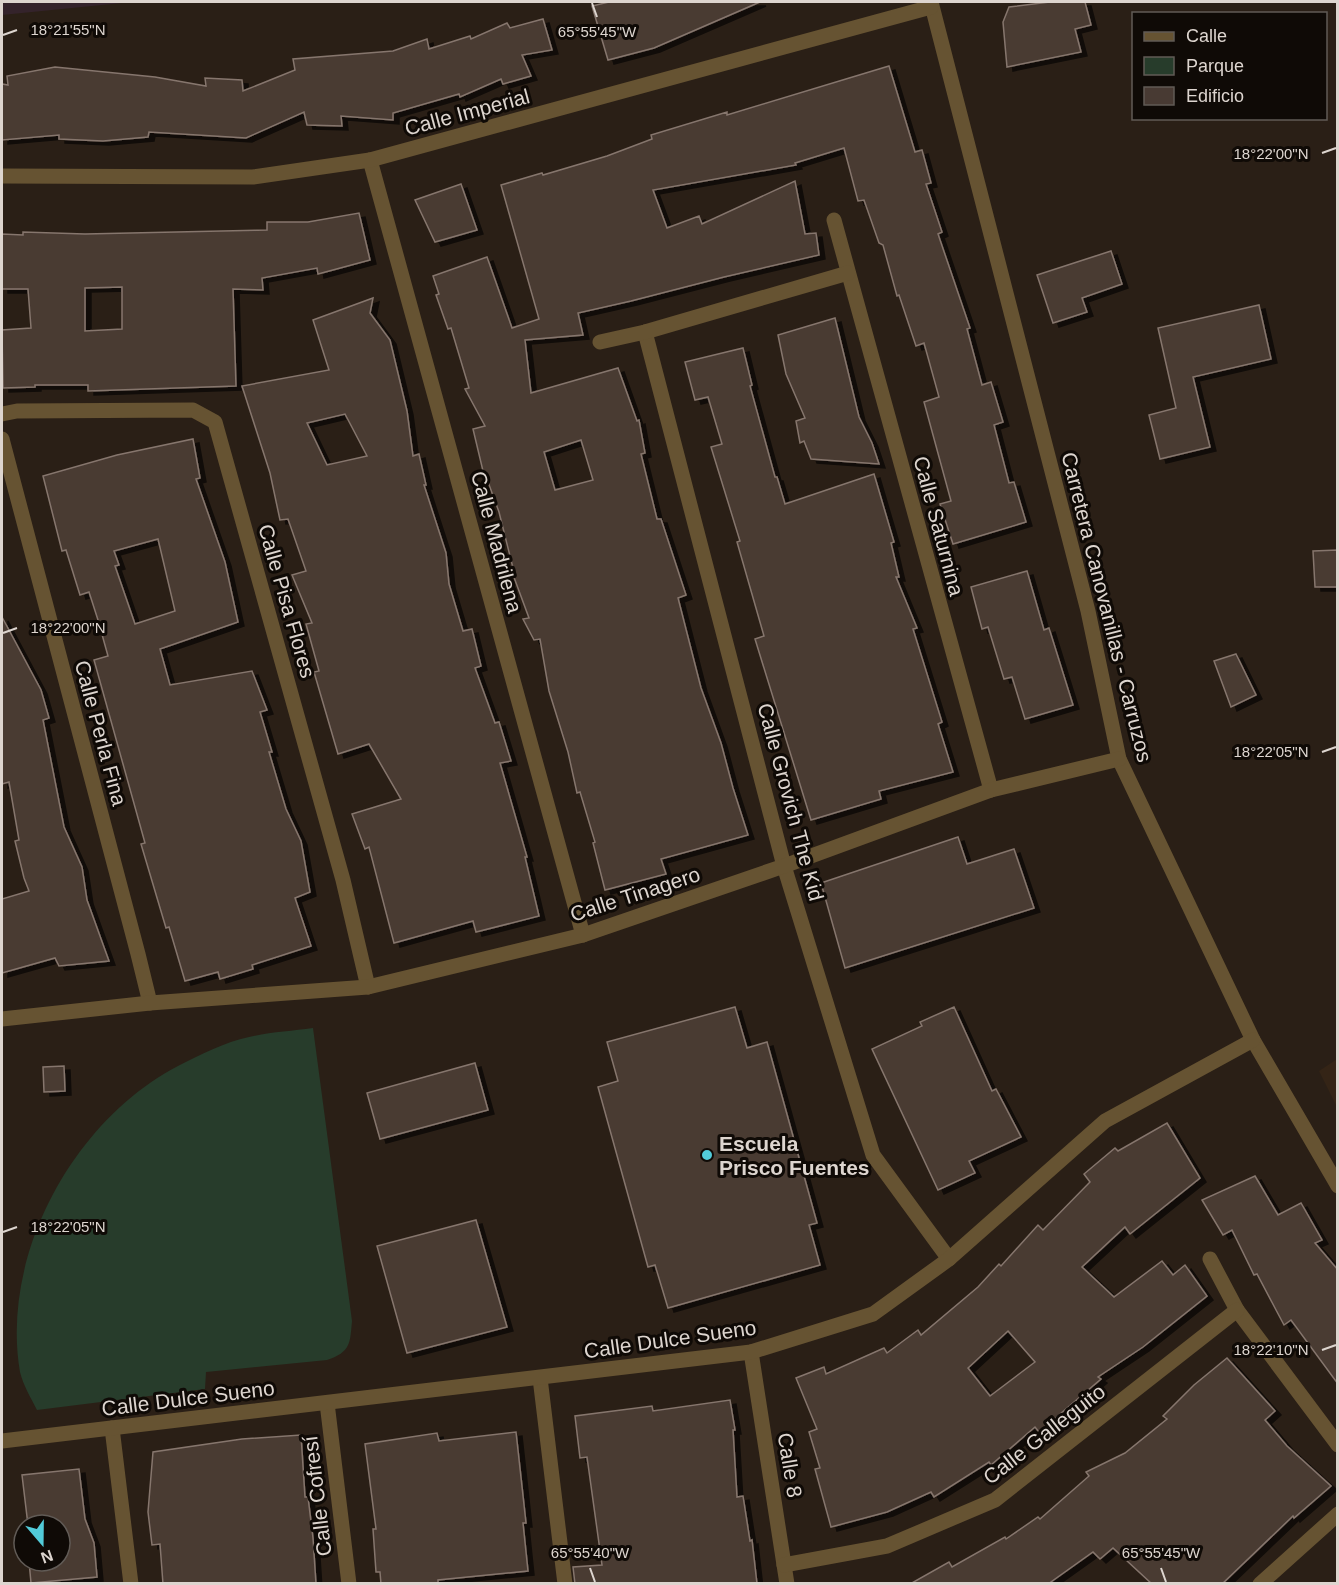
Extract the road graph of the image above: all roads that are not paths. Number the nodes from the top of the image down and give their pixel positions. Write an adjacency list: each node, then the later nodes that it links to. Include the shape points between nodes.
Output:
1 (931, 4): 2 (street, Calle Imperial); 12 (street, Carretera Canovanillas - Carruzos, via 1088,611)
2 (370, 160): 3 (street, Calle Imperial, via 252,177); 15 (street, Calle Madrilena)
3 (2, 176)
4 (834, 220): 5 (street, Calle Saturnina)
5 (848, 273): 6 (street); 13 (street, Calle Saturnina)
6 (645, 332): 7 (street); 14 (street, Calle Grovich The Kid)
7 (600, 342)
8 (17, 411): 9 (street, Calle Pisa Flores); 10 (street); 16 (street, Calle Pisa Flores, via 193,410 216,422 343,880)
9 (2, 414)
10 (2, 431)
11 (2, 440): 17 (street, Calle Perla Fina)
12 (1119, 759): 13 (street, Calle Tinagero); 19 (street, Carretera Canovanillas - Carruzos)
13 (991, 790): 14 (street, Calle Tinagero)
14 (784, 866): 15 (street, Calle Tinagero); 21 (street, Calle Grovich The Kid, via 873,1155)
15 (583, 935): 16 (street, Calle Tinagero)
16 (368, 987): 17 (street, Calle Tinagero)
17 (150, 1003): 18 (street, Calle Tinagero)
18 (2, 1020)
19 (1253, 1040): 20 (street, Carretera Canovanillas - Carruzos); 21 (street, Calle Dulce Sueno, via 1106,1121)
20 (1338, 1186)
21 (949, 1259): 24 (street, Calle Dulce Sueno, via 873,1314)
22 (1210, 1259): 23 (street)
23 (1237, 1310): 29 (street); 31 (street, Calle Galleguito, via 995,1500 886,1546)
24 (751, 1352): 25 (street, Calle Dulce Sueno); 31 (street, Calle 8)
25 (540, 1378): 26 (street, Calle Dulce Sueno); 34 (street)
26 (327, 1403): 27 (street, Calle Dulce Sueno); 33 (street, Calle Cofresí)
27 (112, 1428): 28 (street, Calle Dulce Sueno); 32 (street)
28 (2, 1441)
29 (1338, 1445)
30 (1338, 1514): 36 (street)
31 (784, 1564): 35 (street, Calle 8)
32 (130, 1584)
33 (349, 1584)
34 (565, 1584)
35 (787, 1584)
36 (1260, 1584)

